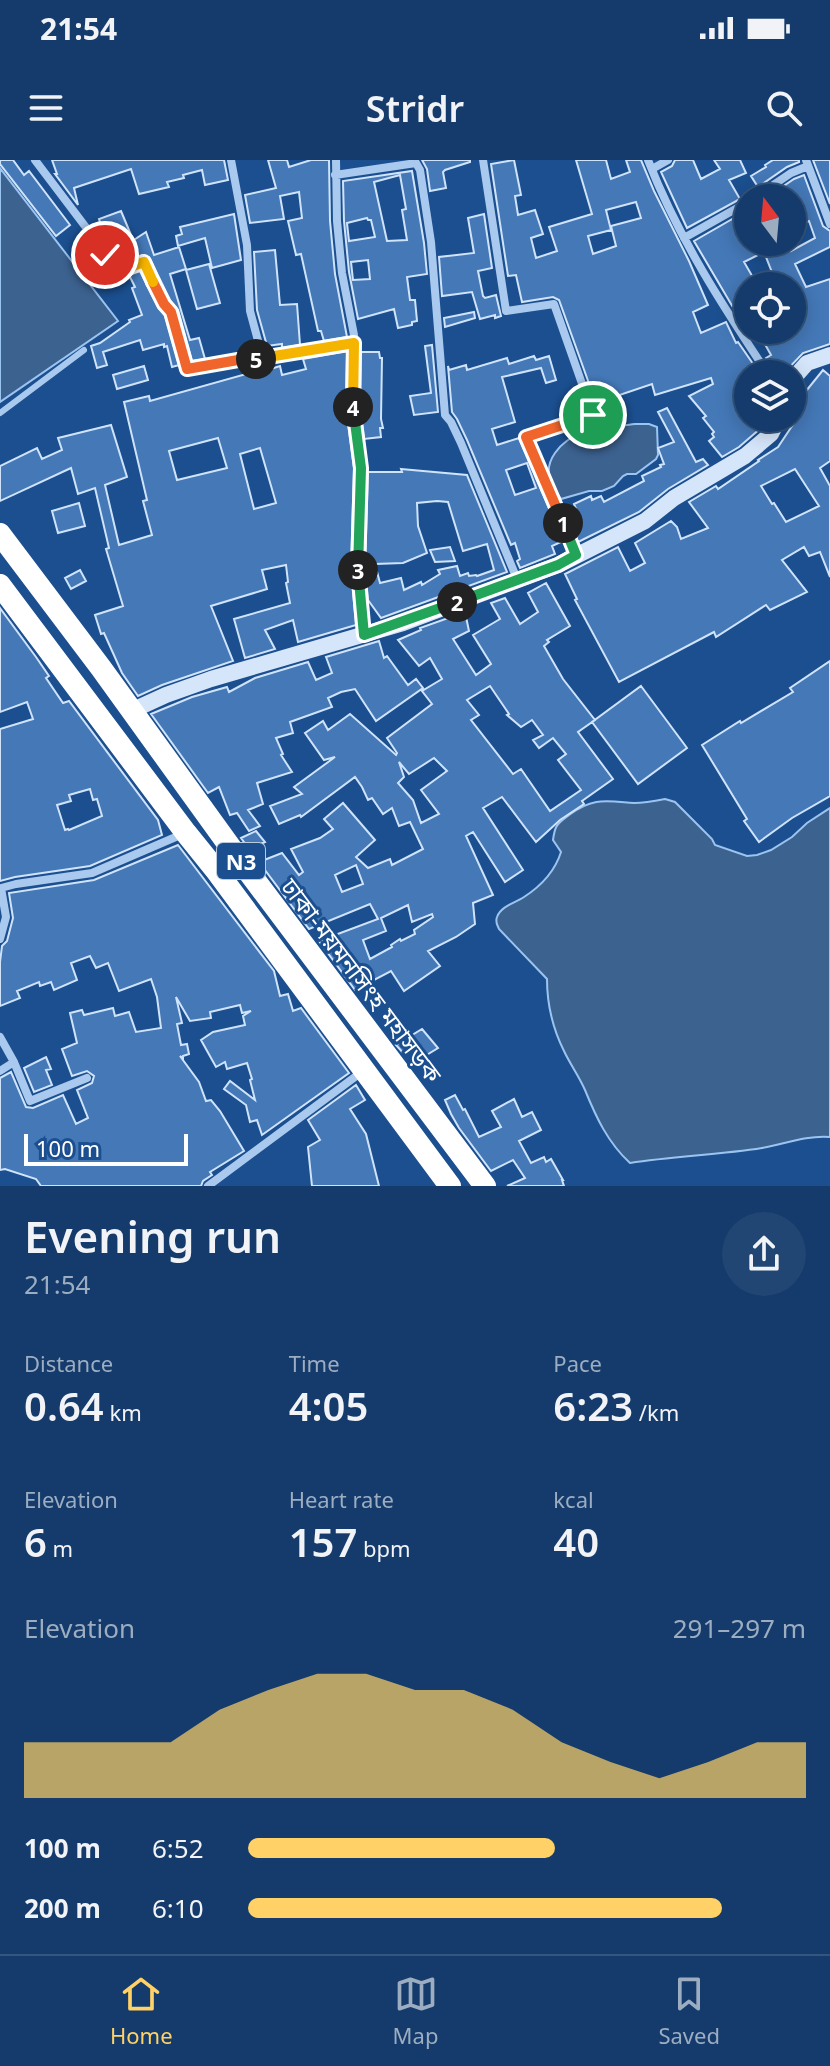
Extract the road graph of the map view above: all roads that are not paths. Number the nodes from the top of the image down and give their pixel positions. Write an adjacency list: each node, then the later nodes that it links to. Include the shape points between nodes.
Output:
1 (35, 160): 17 (street, via 119,271 144,262 171,312 187,369)
2 (231, 160): 17 (street, via 247,245 250,311)
3 (336, 160): 9 (street)
4 (483, 160): 23 (street, via 506,311 554,304 593,415 526,437)
5 (668, 160): 8 (street)
6 (415, 162): 9 (street); 24 (street, via 431,242 445,415)
7 (807, 163): 10 (street); 12 (street)
8 (650, 164): 13 (street)
9 (335, 175): 14 (street, via 342,273)
10 (775, 184)
11 (734, 210): 13 (street)
12 (830, 224)
13 (684, 238): 18 (street)
14 (354, 343): 17 (street); 26 (street)
15 (84, 350): 20 (lane)
16 (830, 355): 19 (street)
17 (263, 359)
18 (759, 360)
19 (806, 364)
20 (0, 413)
21 (772, 432): 23 (street, via 745,456 645,521)
22 (0, 534): 27 (highway, ঢাকা-ময়মনসিংহ মহাসড়ক / N3)
23 (576, 555): 24 (street)
24 (517, 579): 26 (street)
25 (0, 585): 28 (highway, N3)
26 (364, 635): 27 (street, via 211,679)
27 (131, 711): 38 (highway, ঢাকা-ময়মনসিংহ মহাসড়ক / N3)
28 (186, 833): 29 (street, via 92,873 1,888); 33 (highway, N3)
29 (3, 918): 30 (street)
30 (0, 939)
31 (0, 1037): 32 (street)
32 (14, 1062): 34 (street); 35 (street, via 30,1101)
33 (363, 1070): 36 (street); 37 (highway, N3)
34 (0, 1071)
35 (87, 1078)
36 (208, 1186)
37 (450, 1186)
38 (485, 1186)

